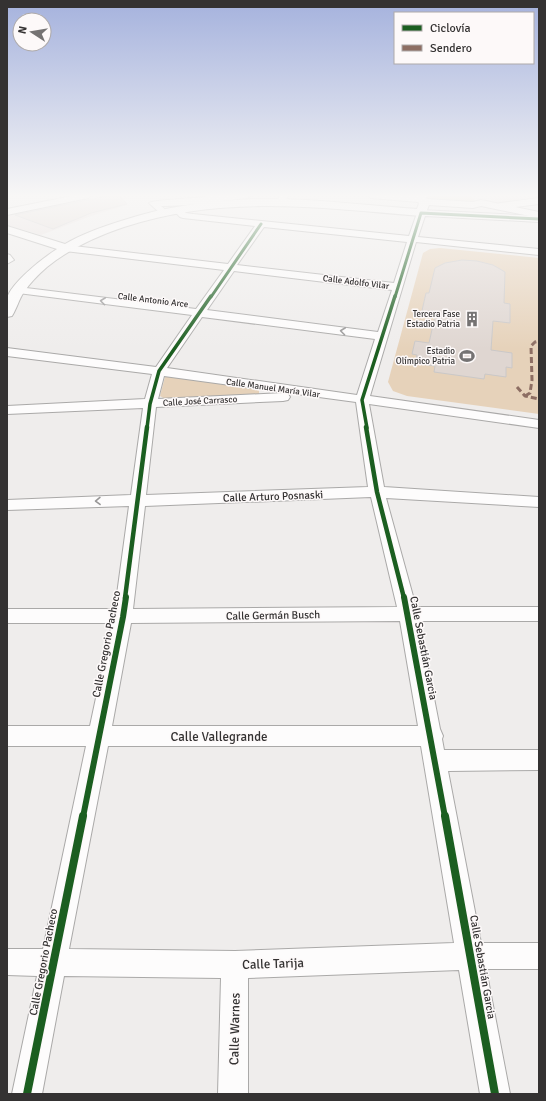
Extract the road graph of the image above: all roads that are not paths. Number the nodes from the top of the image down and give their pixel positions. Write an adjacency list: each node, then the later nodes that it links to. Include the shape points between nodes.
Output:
1 (60, 246): 6 (main road, Calle Adolfo Vilar)
2 (69, 246): 6 (main road)
3 (246, 246): 10 (street, Calle Gregorio Pacheco)
4 (411, 246): 11 (street, Calle Sebastián Garcia)
5 (485, 246): 7 (street)
6 (65, 248): 10 (street, Calle Adolfo Vilar); 12 (main road, via 32,273)
7 (539, 252)
8 (7, 257): 9 (street)
9 (7, 261)
10 (232, 268): 11 (street, Calle Adolfo Vilar); 14 (street, Calle Gregorio Pacheco)
11 (397, 287): 15 (street, Calle Sebastián Garcia)
12 (18, 290): 13 (main road); 14 (street, Calle Antonio Arce, one-way to 12)
13 (7, 313)
14 (200, 314): 15 (street, Calle Antonio Arce, one-way to 14); 17 (street, Calle Gregorio Pacheco)
15 (382, 336): 19 (street, Calle Sebastián Garcia)
16 (7, 352): 17 (street, Calle Manuel María Vilar)
17 (160, 371): 18 (street, Calle Manuel María Vilar); 20 (street, Calle Gregorio Pacheco)
18 (322, 395): 19 (street, Calle Manuel María Vilar); 20 (street, Calle José Carrasco)
19 (362, 400): 22 (street, Calle Manuel María Vilar); 23 (street, Calle Sebastián Garcia)
20 (150, 404): 21 (street, Calle José Carrasco); 24 (street, Calle Gregorio Pacheco)
21 (7, 410)
22 (539, 424)
23 (377, 492): 24 (street, Calle Arturo Posnaski); 25 (street, Calle Arturo Posnaski); 27 (street, Calle Sebastián Garcia)
24 (137, 501): 26 (street, Calle Arturo Posnaski, one-way to 26); 30 (street, Calle Gregorio Pacheco)
25 (539, 502)
26 (7, 505)
27 (408, 613): 28 (street, Calle Germán Busch); 30 (street, Calle Germán Busch); 32 (street, Calle Sebastián Garcia)
28 (539, 614)
29 (7, 616): 30 (street, Calle Germán Busch)
30 (123, 617): 33 (street, Calle Gregorio Pacheco)
31 (7, 736): 33 (street, Calle Vallegrande)
32 (432, 736): 33 (street, Calle Vallegrande); 35 (street, Calle Sebastián Garcia)
33 (98, 737): 39 (street, Calle Gregorio Pacheco)
34 (539, 760): 35 (street)
35 (436, 761): 36 (street, Calle Sebastián Garcia)
36 (471, 956): 37 (street, Calle Tarija); 40 (street, Calle Tarija); 43 (street, Calle Sebastián Garcia)
37 (539, 956)
38 (7, 962): 39 (street, Calle Tarija)
39 (53, 962): 40 (street, Calle Tarija); 41 (street, Calle Gregorio Pacheco)
40 (235, 965): 42 (street, Calle Warnes)
41 (27, 1094)
42 (232, 1094)
43 (495, 1094)

